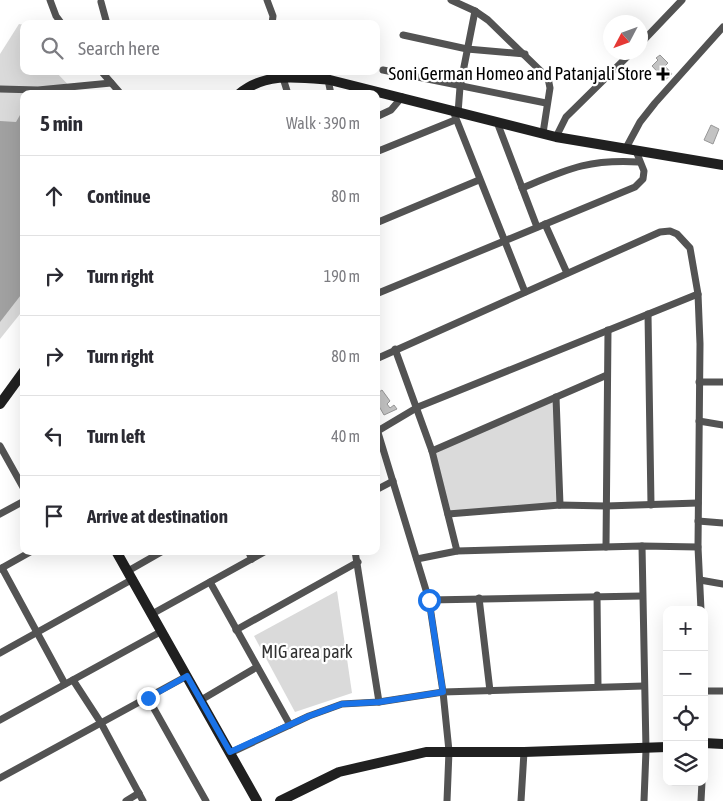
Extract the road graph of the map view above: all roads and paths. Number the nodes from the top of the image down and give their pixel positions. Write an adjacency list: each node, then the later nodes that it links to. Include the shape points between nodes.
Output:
1 (50, 0): 7 (street)
2 (267, 0): 9 (street)
3 (450, 0): 6 (street)
4 (682, 0): 12 (street)
5 (101, 2): 8 (street)
6 (475, 10): 13 (street); 14 (street)
7 (59, 20)
8 (106, 20)
9 (272, 20)
10 (723, 27): 37 (street, via 640,122)
11 (403, 36): 13 (street)
12 (648, 36)
13 (467, 49): 14 (street); 22 (street)
14 (525, 54): 31 (street, via 548,78 550,88)
15 (624, 60): 36 (street, via 566,117)
16 (383, 70): 22 (street)
17 (106, 75): 21 (street)
18 (264, 76): 19 (street); 25 (street)
19 (283, 78): 20 (street); 26 (street)
20 (328, 80): 27 (street); 28 (street)
21 (111, 82): 23 (street, via 38,90); 24 (street)
22 (460, 87): 31 (street); 33 (street)
23 (0, 89)
24 (118, 90)
25 (246, 90)
26 (287, 90)
27 (331, 90)
28 (372, 90)
29 (380, 92): 30 (street)
30 (402, 97): 32 (street, via 391,110); 33 (street)
31 (546, 103): 35 (street)
32 (380, 115)
33 (455, 115): 34 (street); 38 (street); 41 (street)
34 (497, 122): 35 (street); 42 (street)
35 (543, 133): 36 (street)
36 (556, 136): 37 (street)
37 (631, 149): 39 (street); 40 (street)
38 (380, 150)
39 (640, 162): 42 (street, via 611,160 586,163); 44 (street, via 644,179 635,187)
40 (723, 165)
41 (479, 180): 43 (street); 46 (street)
42 (522, 188): 45 (street)
43 (380, 221)
44 (545, 224): 45 (street); 47 (street)
45 (537, 228): 46 (street)
46 (504, 241): 48 (street); 49 (street)
47 (567, 273): 49 (street); 50 (street, via 660,232 670,231 690,248)
48 (380, 292)
49 (525, 292): 53 (street)
50 (698, 294): 51 (street); 57 (street)
51 (648, 314): 52 (street); 74 (street)
52 (608, 330): 55 (street); 61 (street)
53 (395, 349): 54 (street); 61 (street)
54 (380, 357)
55 (607, 375): 59 (street); 75 (street)
56 (20, 380): 60 (street)
57 (699, 382): 58 (street); 62 (street)
58 (723, 382)
59 (556, 397): 67 (street); 73 (street)
60 (0, 404)
61 (418, 407): 64 (street); 67 (street)
62 (699, 421): 63 (street); 72 (street)
63 (723, 425)
64 (380, 428)
65 (380, 439): 68 (street)
66 (0, 446): 69 (street)
67 (432, 451): 77 (street)
68 (394, 481): 70 (street); 91 (street)
69 (20, 482)
70 (380, 488)
71 (20, 503): 76 (street)
72 (698, 503): 74 (street); 78 (street)
73 (560, 505): 75 (street); 77 (street)
74 (651, 505): 75 (street)
75 (606, 506): 81 (street)
76 (0, 514)
77 (448, 514): 83 (street)
78 (698, 521): 79 (street); 82 (street)
79 (723, 523)
80 (642, 546): 81 (street); 82 (street); 99 (street)
81 (606, 547): 83 (street)
82 (698, 547): 95 (street)
83 (457, 551): 91 (street)
84 (25, 555): 93 (street)
85 (118, 555): 94 (street)
86 (158, 555): 94 (street)
87 (250, 555): 90 (street)
88 (259, 555): 90 (street)
89 (356, 555): 92 (street)
90 (252, 559): 96 (street)
91 (417, 559): 101 (street)
92 (358, 562): 104 (street); 120 (street)
93 (1, 569): 106 (street)
94 (130, 575): 103 (street); 106 (street)
95 (700, 580): 97 (street); 102 (street)
96 (210, 582): 103 (street); 104 (street)
97 (723, 584)
98 (597, 596): 99 (street); 100 (street); 112 (street)
99 (642, 596): 113 (street)
100 (479, 598): 101 (street); 114 (street)
101 (429, 600): 117 (street)
102 (701, 606)
103 (152, 614): 105 (street)
104 (236, 630): 108 (street)
105 (162, 631): 109 (street); 110 (street)
106 (37, 632): 107 (street); 111 (street)
107 (0, 653)
108 (257, 667): 119 (street); 123 (street)
109 (187, 676): 118 (street); 119 (street)
110 (73, 680): 111 (street); 122 (street)
111 (65, 684): 121 (street)
112 (598, 686): 113 (street); 114 (street)
113 (644, 686): 127 (street)
114 (490, 691): 117 (street)
115 (708, 691): 116 (street)
116 (723, 691)
117 (443, 692): 120 (street); 128 (street)
118 (148, 698): 122 (street); 136 (street)
119 (201, 700): 129 (street)
120 (379, 702): 123 (street, via 342,704)
121 (0, 720)
122 (101, 723): 131 (street); 133 (street)
123 (290, 725): 129 (street)
124 (708, 743): 125 (street)
125 (723, 744)
126 (663, 748): 127 (street)
127 (646, 750): 130 (street); 141 (street)
128 (449, 751): 130 (street); 138 (street, via 426,752 339,772); 139 (street)
129 (230, 752): 137 (street)
130 (524, 752): 140 (street)
131 (0, 778)
132 (702, 786): 142 (street)
133 (139, 793): 134 (street); 135 (street)
134 (126, 801)
135 (143, 801)
136 (206, 801)
137 (258, 801)
138 (280, 801)
139 (447, 801)
140 (521, 801)
141 (644, 801)
142 (701, 801)

